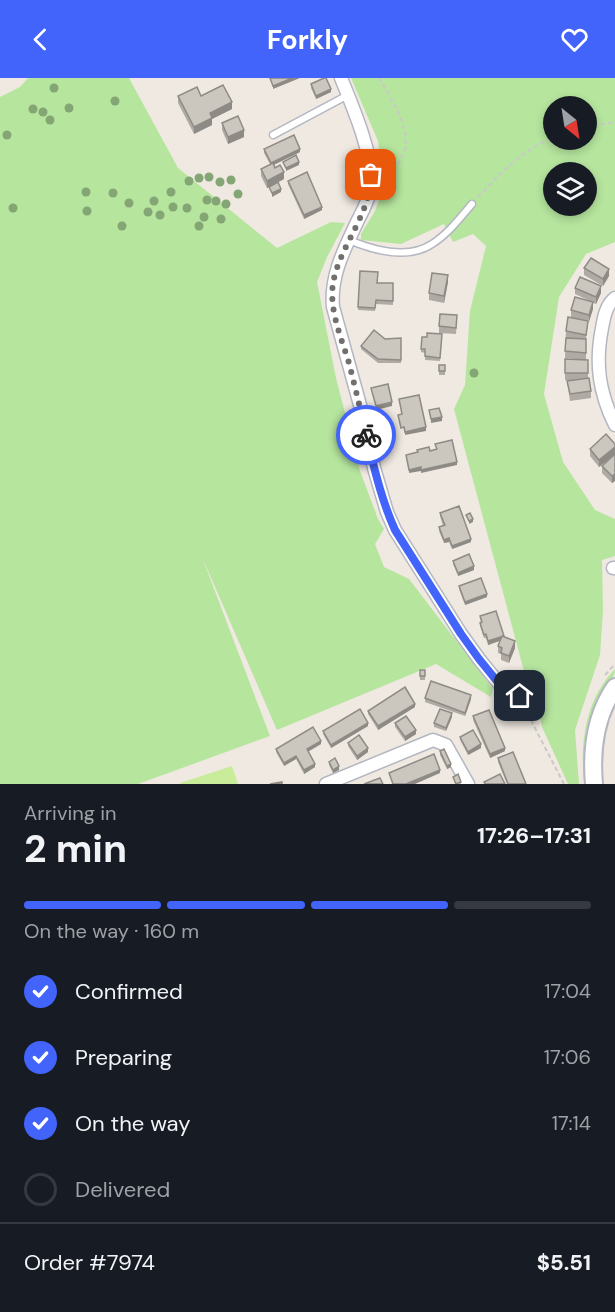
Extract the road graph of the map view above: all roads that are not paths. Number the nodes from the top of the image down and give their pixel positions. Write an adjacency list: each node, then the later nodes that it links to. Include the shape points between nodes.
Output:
1 (341, 78): 2 (street)
2 (348, 95): 3 (lane); 5 (street, via 365,146 371,186)
3 (273, 135)
4 (472, 204): 5 (lane, via 432,244 423,248 395,252)
5 (349, 240): 9 (street, via 334,280 333,308 387,512 461,634 505,691)
6 (615, 298): 7 (street, via 605,315 597,350 599,379)
7 (615, 425)
8 (615, 687): 12 (street, via 603,707 595,735)
9 (520, 696)
10 (326, 784): 11 (street, via 433,740 446,745)
11 (468, 784)
12 (594, 784)

